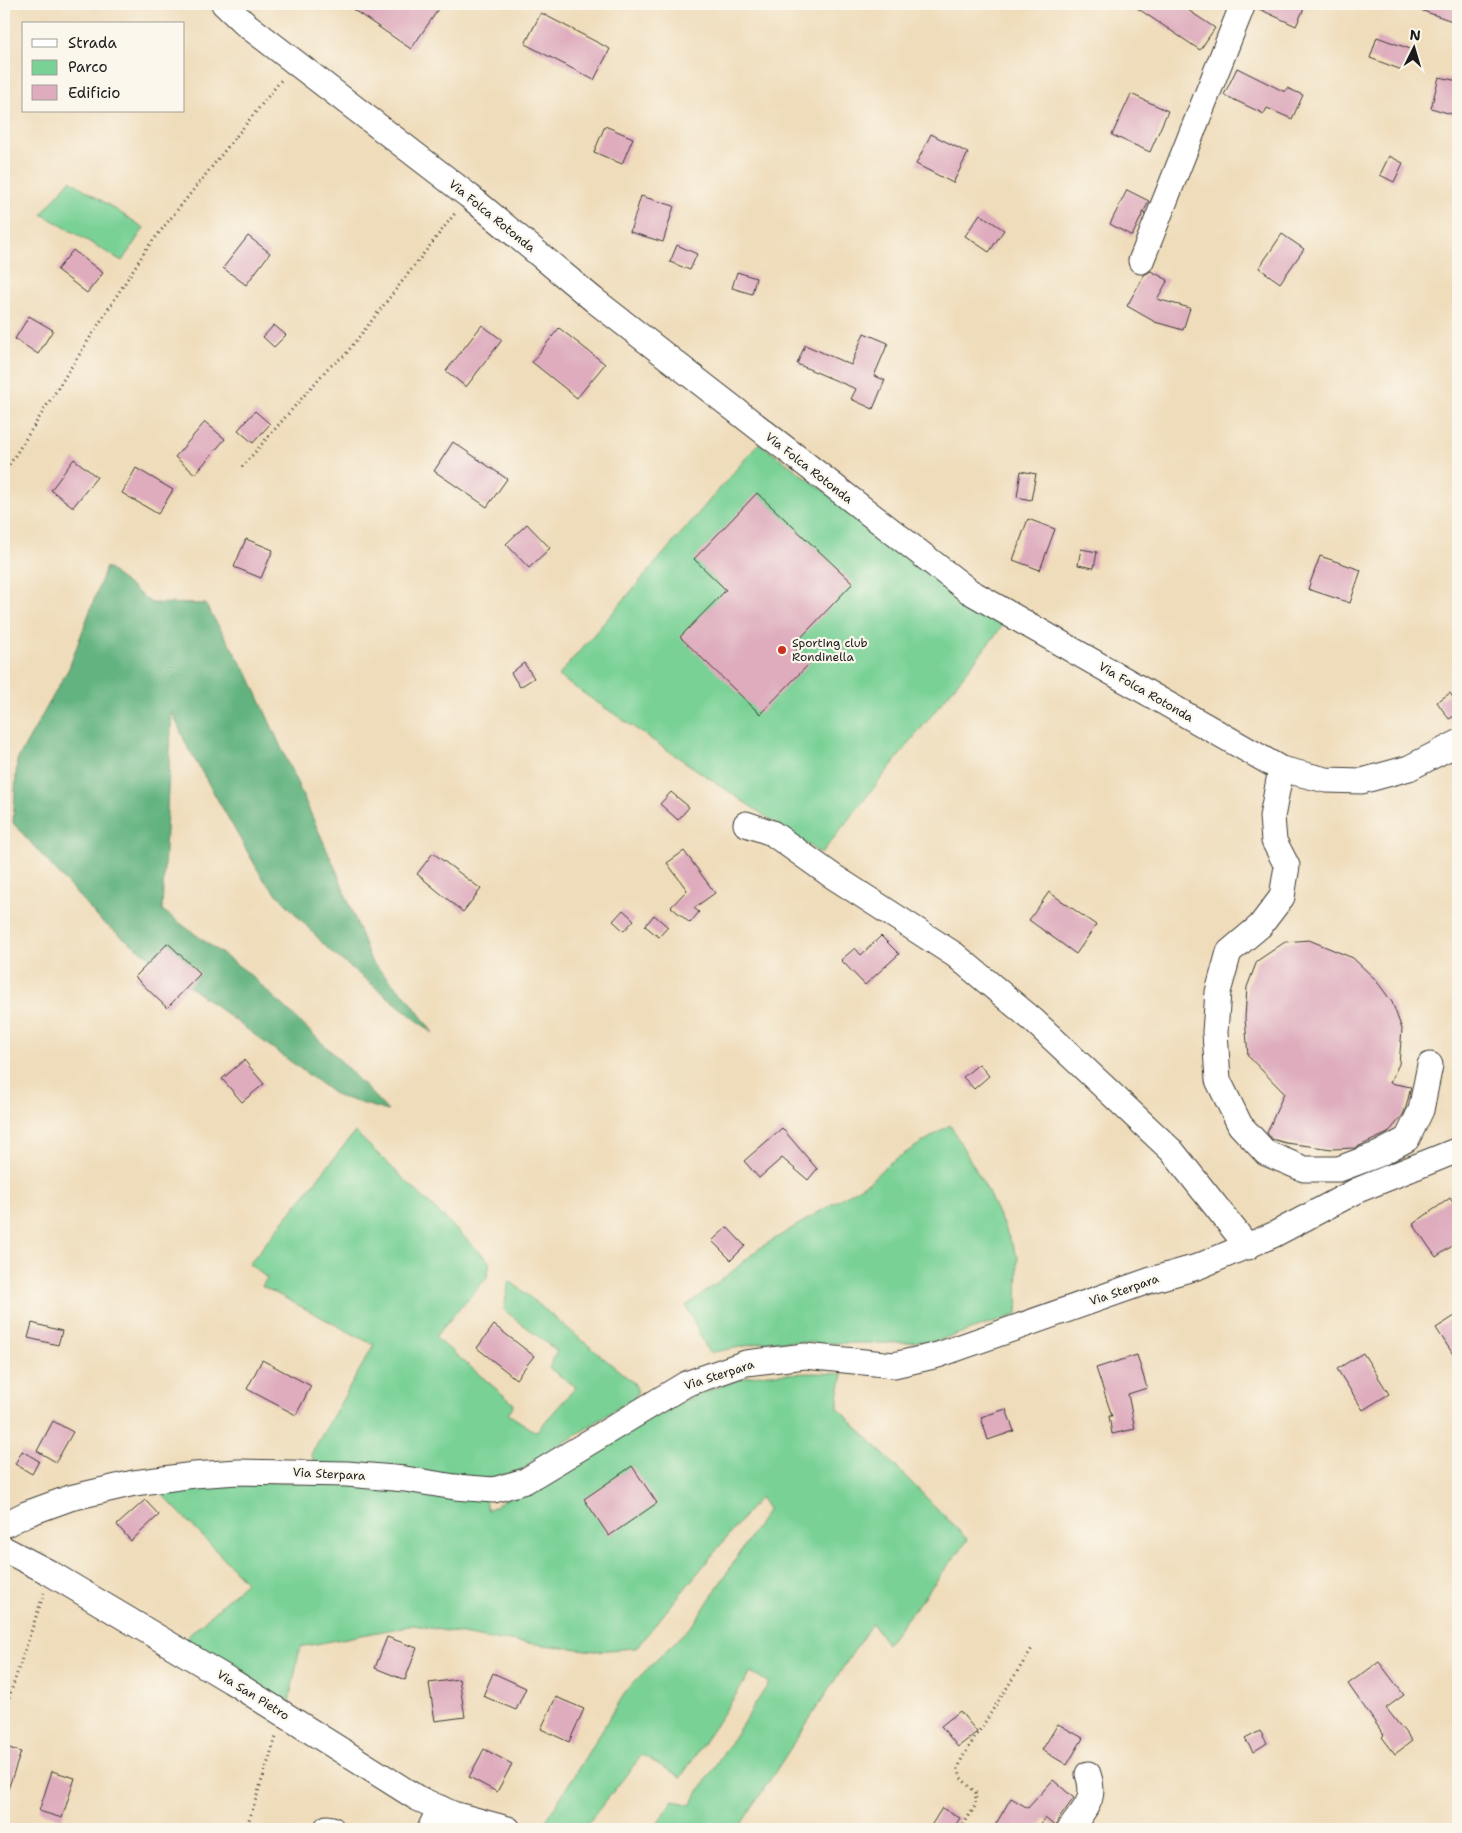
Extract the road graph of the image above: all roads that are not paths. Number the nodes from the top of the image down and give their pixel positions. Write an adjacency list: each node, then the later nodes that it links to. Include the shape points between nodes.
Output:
1 (224, 4): 5 (street, Via Folca Rotonda, via 244,23 469,196 594,300 969,591)
2 (1243, 4): 3 (street)
3 (1141, 261)
4 (1458, 743): 5 (street, Via Folca Rotonda, via 1409,768 1362,781 1326,780)
5 (1280, 769): 7 (street, via 1272,817 1274,841 1287,866 1282,897 1260,926 1229,952 1218,992 1215,1032 1218,1080 1240,1125 1266,1153 1304,1169 1339,1169 1407,1139 1421,1110)
6 (746, 824): 9 (street, via 772,833 955,955 1033,1020 1172,1151)
7 (1430, 1065)
8 (1458, 1150): 9 (street, Via Sterpara, via 1358,1190)
9 (1248, 1247): 10 (street, Via Sterpara, via 938,1355 894,1365 806,1356 746,1364 686,1384 525,1481 494,1490 347,1474 238,1472 194,1475 134,1483 70,1498)
10 (4, 1526)
11 (4, 1549): 13 (street, Via San Pietro, via 50,1573 284,1714 417,1798)
12 (1088, 1774): 15 (street, via 1091,1799)
13 (435, 1818): 14 (street, Via San Pietro, via 454,1814)
14 (508, 1829)
15 (1070, 1829)

